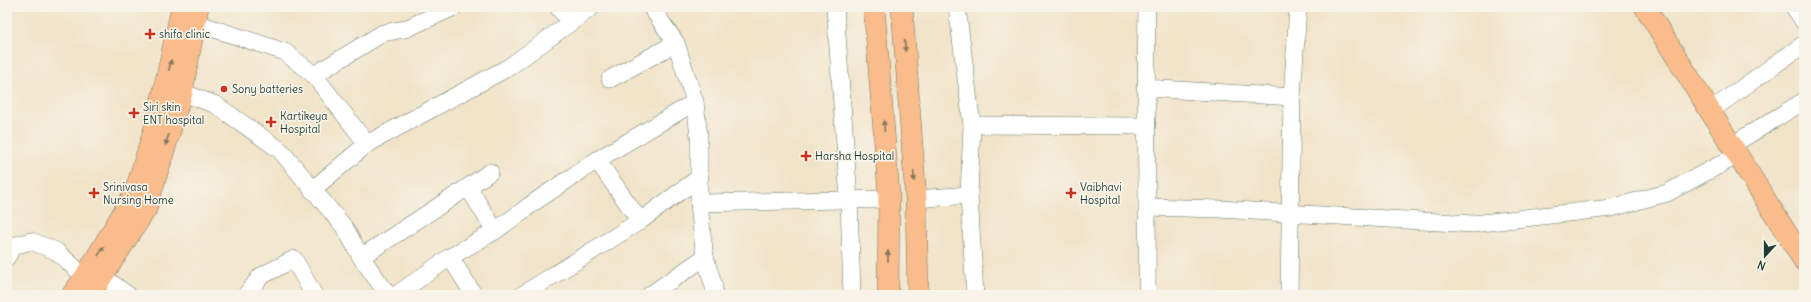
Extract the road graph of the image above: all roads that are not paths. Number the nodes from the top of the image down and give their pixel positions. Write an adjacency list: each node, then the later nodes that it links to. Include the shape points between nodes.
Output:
1 (182, 7): 22 (main road, one-way to 1)
2 (454, 7): 19 (street, via 405,29 383,33)
3 (558, 7): 15 (street)
4 (592, 7): 15 (street)
5 (651, 7): 17 (street)
6 (835, 7): 39 (street)
7 (874, 7): 37 (main road, one-way to 7)
8 (902, 7): 38 (main road, one-way to 38)
9 (957, 7): 27 (street)
10 (1147, 7): 21 (street)
11 (1298, 7): 23 (street)
12 (1645, 7): 26 (main road)
13 (1794, 7): 16 (street)
14 (197, 15): 19 (street, via 285,52); 22 (main road)
15 (570, 22): 29 (street, via 509,67)
16 (1804, 22)
17 (676, 43): 20 (street); 25 (street)
18 (1804, 44): 26 (street)
19 (314, 75): 29 (street)
20 (610, 79)
21 (1145, 88): 23 (street); 28 (street)
22 (174, 89): 35 (street, via 216,106 280,150); 50 (main road, via 154,134 137,186)
23 (1292, 97): 42 (street)
24 (1804, 101): 30 (street)
25 (695, 102): 31 (street); 33 (street)
26 (1710, 111): 30 (main road)
27 (972, 125): 28 (street); 36 (street)
28 (1147, 126): 41 (street)
29 (367, 144): 35 (street)
30 (1735, 150): 42 (street, via 1667,193 1611,208 1473,224); 49 (main road)
31 (597, 160): 43 (street); 44 (street)
32 (490, 172): 34 (street)
33 (700, 177): 40 (street); 43 (street)
34 (468, 188): 44 (street); 46 (street)
35 (312, 190): 46 (street, via 345,228)
36 (969, 195): 38 (street); 64 (street)
37 (889, 199): 39 (street); 62 (main road, one-way to 37)
38 (916, 199): 63 (main road)
39 (849, 200): 40 (street); 61 (street)
40 (699, 203): 48 (street)
41 (1148, 207): 42 (street); 65 (street)
42 (1289, 214): 66 (street)
43 (640, 221): 59 (street)
44 (495, 231): 47 (street)
45 (7, 257): 50 (street, via 13,246 31,242 56,251)
46 (361, 257): 56 (street)
47 (450, 257): 57 (street); 58 (street)
48 (706, 257): 51 (street); 60 (street)
49 (1804, 261)
50 (93, 283): 52 (main road); 53 (street)
51 (712, 292)
52 (72, 295)
53 (128, 295)
54 (246, 295): 55 (street, via 261,276 294,259)
55 (314, 295)
56 (388, 295)
57 (396, 295)
58 (474, 295)
59 (522, 295)
60 (650, 295)
61 (852, 295)
62 (888, 295)
63 (918, 295)
64 (975, 295)
65 (1147, 295)
66 (1289, 295)

